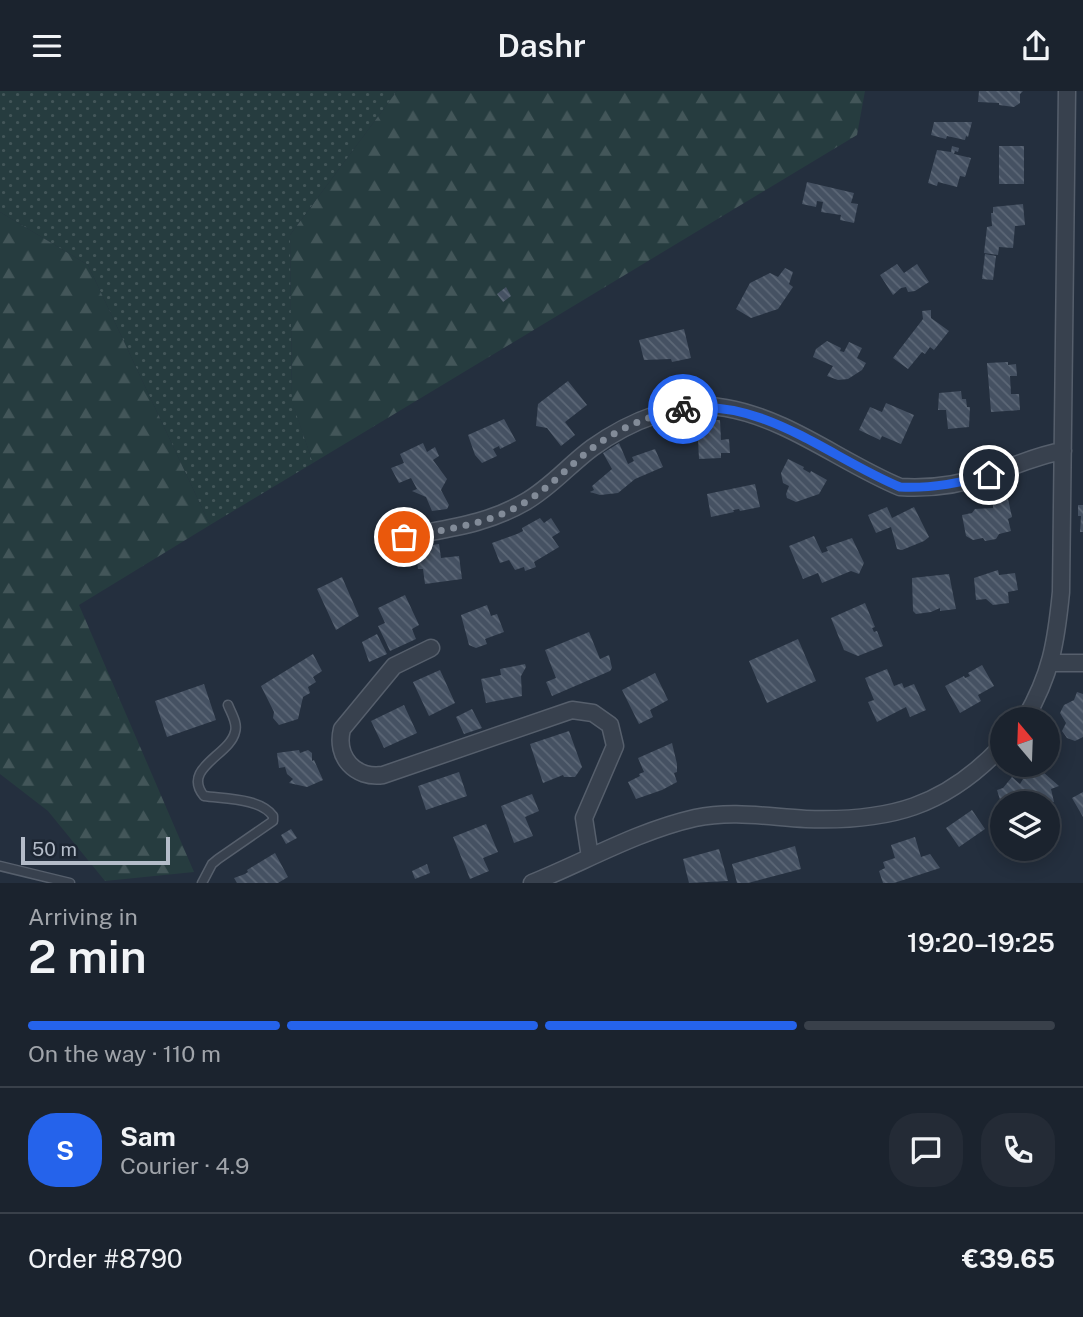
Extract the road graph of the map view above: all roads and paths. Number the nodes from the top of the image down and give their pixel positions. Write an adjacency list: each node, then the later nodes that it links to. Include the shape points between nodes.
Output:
1 (1067, 91): 2 (street)
2 (1063, 451): 3 (street, via 960,483 900,487 761,418 725,407 697,407 659,413 619,431 527,501 486,522); 5 (street, via 1061,592)
3 (404, 537)
4 (431, 648): 10 (street, via 394,666 342,729 339,739 344,755 356,772 368,777 383,775 572,710 593,713 610,725 615,746 584,818)
5 (1050, 663): 6 (street); 8 (street)
6 (1083, 663)
7 (228, 705): 14 (lane, via 235,734 204,767 197,784 204,796 258,804 273,816 218,859)
8 (1032, 707)
9 (990, 759): 10 (street, via 936,797 887,815 806,819 723,814 654,830)
10 (590, 857): 12 (street)
11 (0, 866): 13 (lane)
12 (539, 881)
13 (70, 883)
14 (202, 883)

